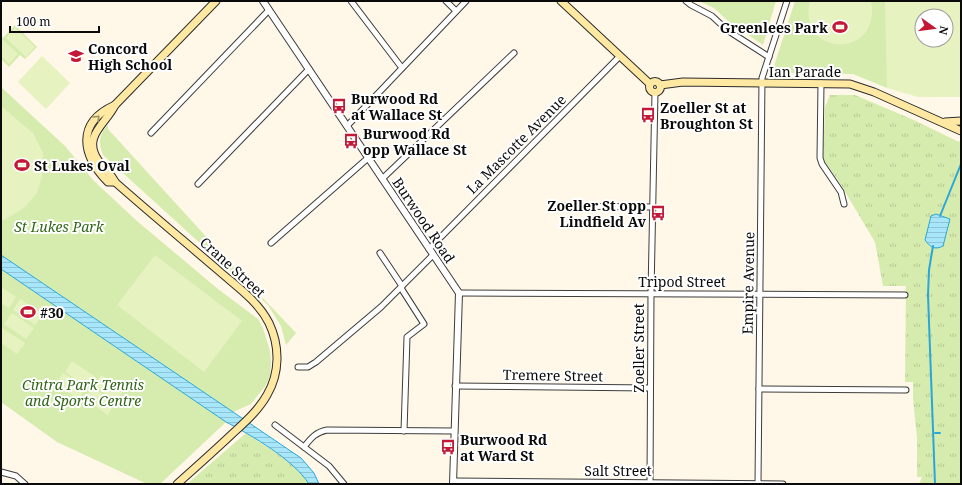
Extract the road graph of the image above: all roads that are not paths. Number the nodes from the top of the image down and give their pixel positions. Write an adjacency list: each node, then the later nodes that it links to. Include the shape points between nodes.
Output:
1 (264, 1): 9 (street, Burwood Road)
2 (351, 1): 14 (street)
3 (446, 1): 10 (street)
4 (466, 1): 10 (street)
5 (561, 1): 12 (main road)
6 (686, 1): 13 (street)
7 (787, 1): 13 (street, Empire Avenue)
8 (211, 2): 54 (main road, Crane Street, via 115,106 98,128 93,145 98,160 113,176 115,182 258,306 274,334 277,368 267,396 235,432)
9 (269, 10): 15 (street, Burwood Road); 25 (street)
10 (456, 11): 14 (street)
11 (514, 53): 27 (street)
12 (620, 56): 17 (main road); 33 (street, La Mascotte Avenue)
13 (769, 56): 18 (street, Empire Avenue)
14 (402, 68): 23 (street)
15 (309, 69): 23 (street, Burwood Road); 28 (street)
16 (821, 83): 18 (main road, Ian Parade); 22 (main road, Ian Parade, via 858,86); 30 (street, via 820,158 841,192)
17 (650, 84): 19 (main road, via 655,81); 20 (main road, via 649,87)
18 (762, 84): 19 (main road, Ian Parade, via 682,82); 39 (street, Empire Avenue)
19 (660, 85): 20 (main road, via 660,90)
20 (655, 92): 31 (street, Zoeller Street)
21 (961, 121): 22 (main road, Ian Parade)
22 (943, 122): 24 (main road, Ian Parade)
23 (347, 126): 26 (street, Burwood Road)
24 (961, 131)
25 (151, 132)
26 (368, 158): 27 (street, Burwood Road); 32 (street)
27 (382, 179): 33 (street, Burwood Road)
28 (198, 184)
29 (553, 204): 31 (street)
30 (844, 204)
31 (653, 206): 38 (street, Zoeller Street)
32 (271, 243)
33 (429, 248): 35 (street, Burwood Road)
34 (380, 253): 36 (street)
35 (433, 254): 36 (street); 37 (street, Burwood Road)
36 (401, 287): 41 (street, via 316,362 308,367); 47 (street, via 424,324 407,337)
37 (459, 293): 38 (street, Tripod Street); 42 (street)
38 (651, 293): 39 (street, Tripod Street); 43 (street, Zoeller Street)
39 (760, 294): 40 (street, Tripod Street); 44 (street, Empire Avenue)
40 (905, 295)
41 (298, 367)
42 (455, 386): 43 (street, Tremere Street); 48 (street)
43 (650, 388): 52 (street, Zoeller Street)
44 (759, 389): 45 (street); 56 (street, Empire Avenue)
45 (906, 390)
46 (275, 425): 49 (street)
47 (404, 431): 48 (street); 49 (street, via 320,431 313,435)
48 (454, 431): 51 (street)
49 (304, 447): 55 (street, via 329,466)
50 (1, 472): 53 (street, via 16,476)
51 (453, 482): 52 (street, Salt Street)
52 (650, 483): 56 (street, Salt Street)
53 (25, 484)
54 (177, 484)
55 (344, 484)
56 (758, 484): 57 (street, Salt Street)
57 (783, 484)

